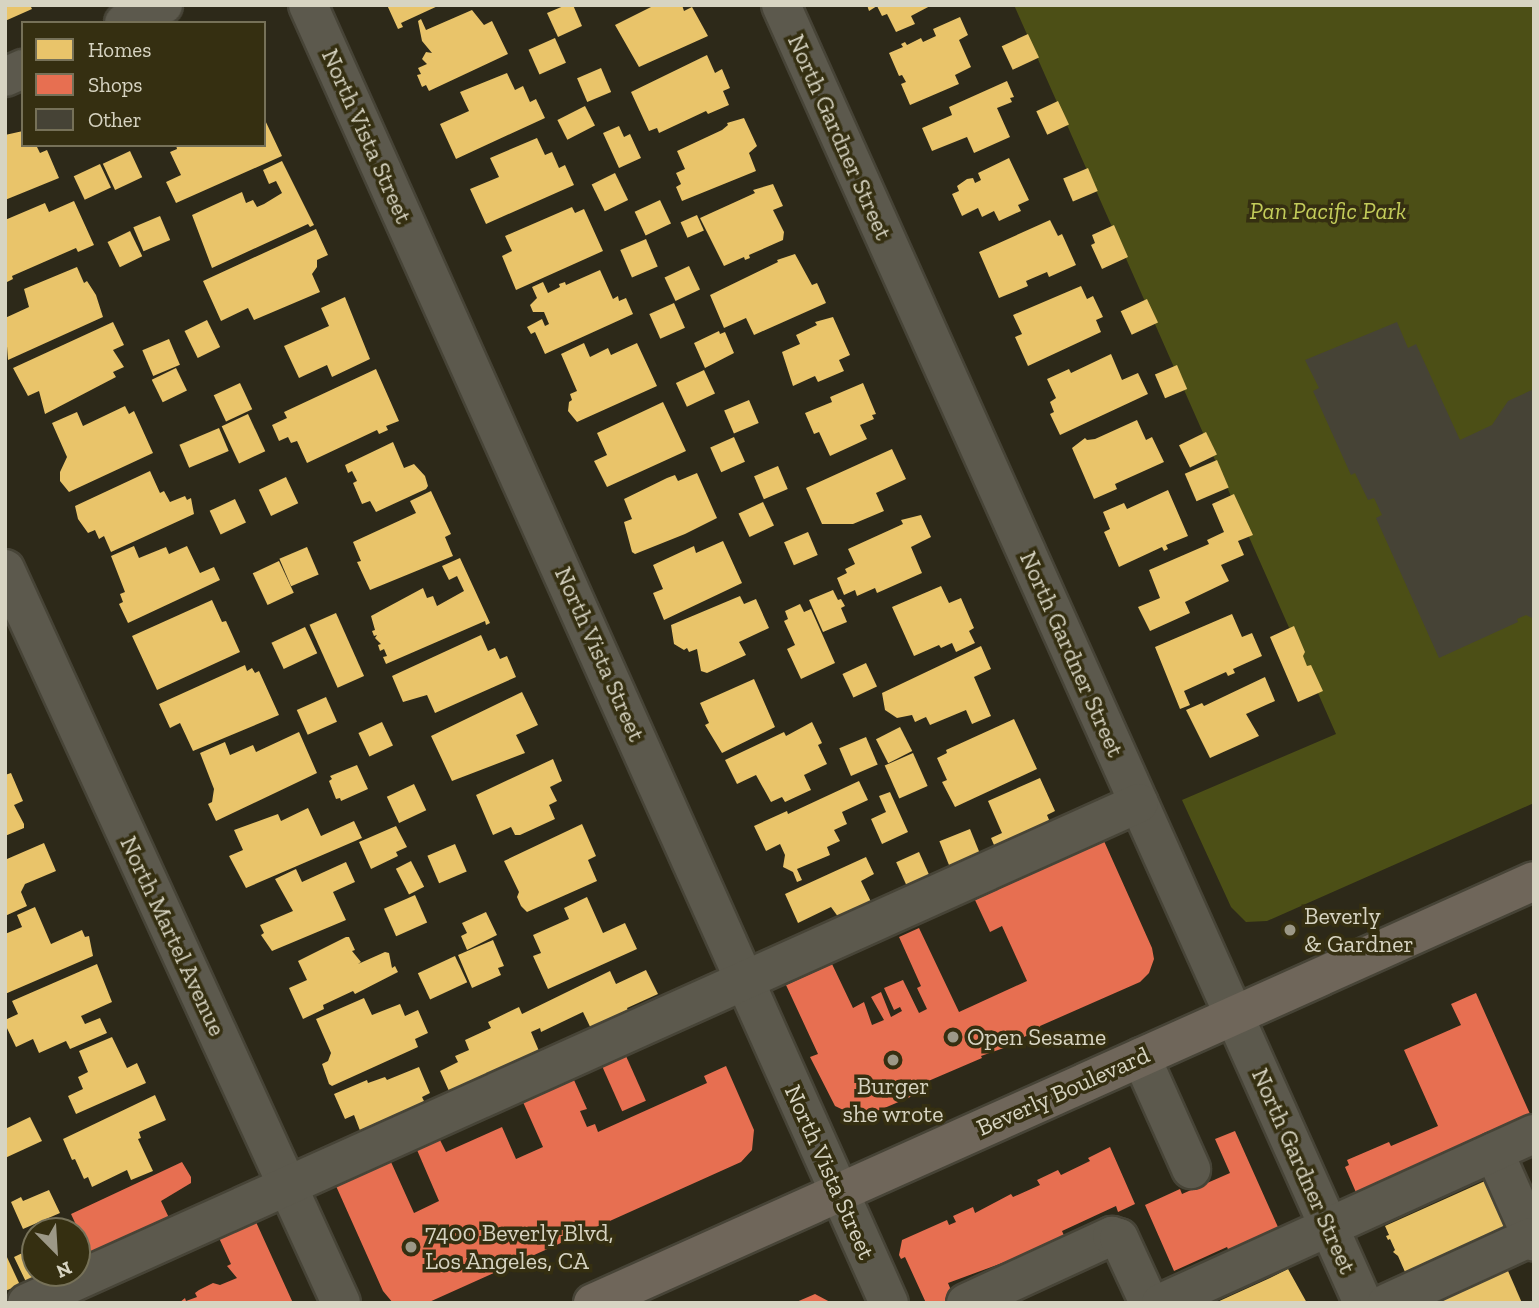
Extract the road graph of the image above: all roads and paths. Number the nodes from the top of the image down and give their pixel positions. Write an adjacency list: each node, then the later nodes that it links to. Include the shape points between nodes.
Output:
1 (163, 5): 4 (street)
2 (308, 5): 8 (street, North Vista Street)
3 (781, 5): 6 (street, North Gardner Street)
4 (128, 21)
5 (5, 569): 14 (street, North Martel Avenue)
6 (1139, 803): 8 (street); 9 (street, North Gardner Street)
7 (1534, 881): 9 (main road, Beverly Boulevard)
8 (747, 980): 14 (street); 15 (street, North Vista Street)
9 (1234, 1015): 10 (main road, Beverly Boulevard); 16 (street, North Gardner Street)
10 (1140, 1058): 13 (street); 15 (main road, Beverly Boulevard)
11 (1534, 1134): 12 (street)
12 (1494, 1152): 16 (street); 17 (street)
13 (1191, 1170)
14 (289, 1187): 18 (street); 19 (street, North Martel Avenue)
15 (838, 1191): 20 (main road, Beverly Boulevard); 21 (street, North Vista Street)
16 (1329, 1226): 24 (street); 25 (street, North Gardner Street)
17 (1533, 1239): 26 (street)
18 (27, 1303)
19 (341, 1303)
20 (593, 1303)
21 (889, 1303)
22 (966, 1303): 23 (street, via 1112,1236 1119,1238)
23 (1149, 1303)
24 (1161, 1303)
25 (1363, 1303)
26 (1387, 1303)

